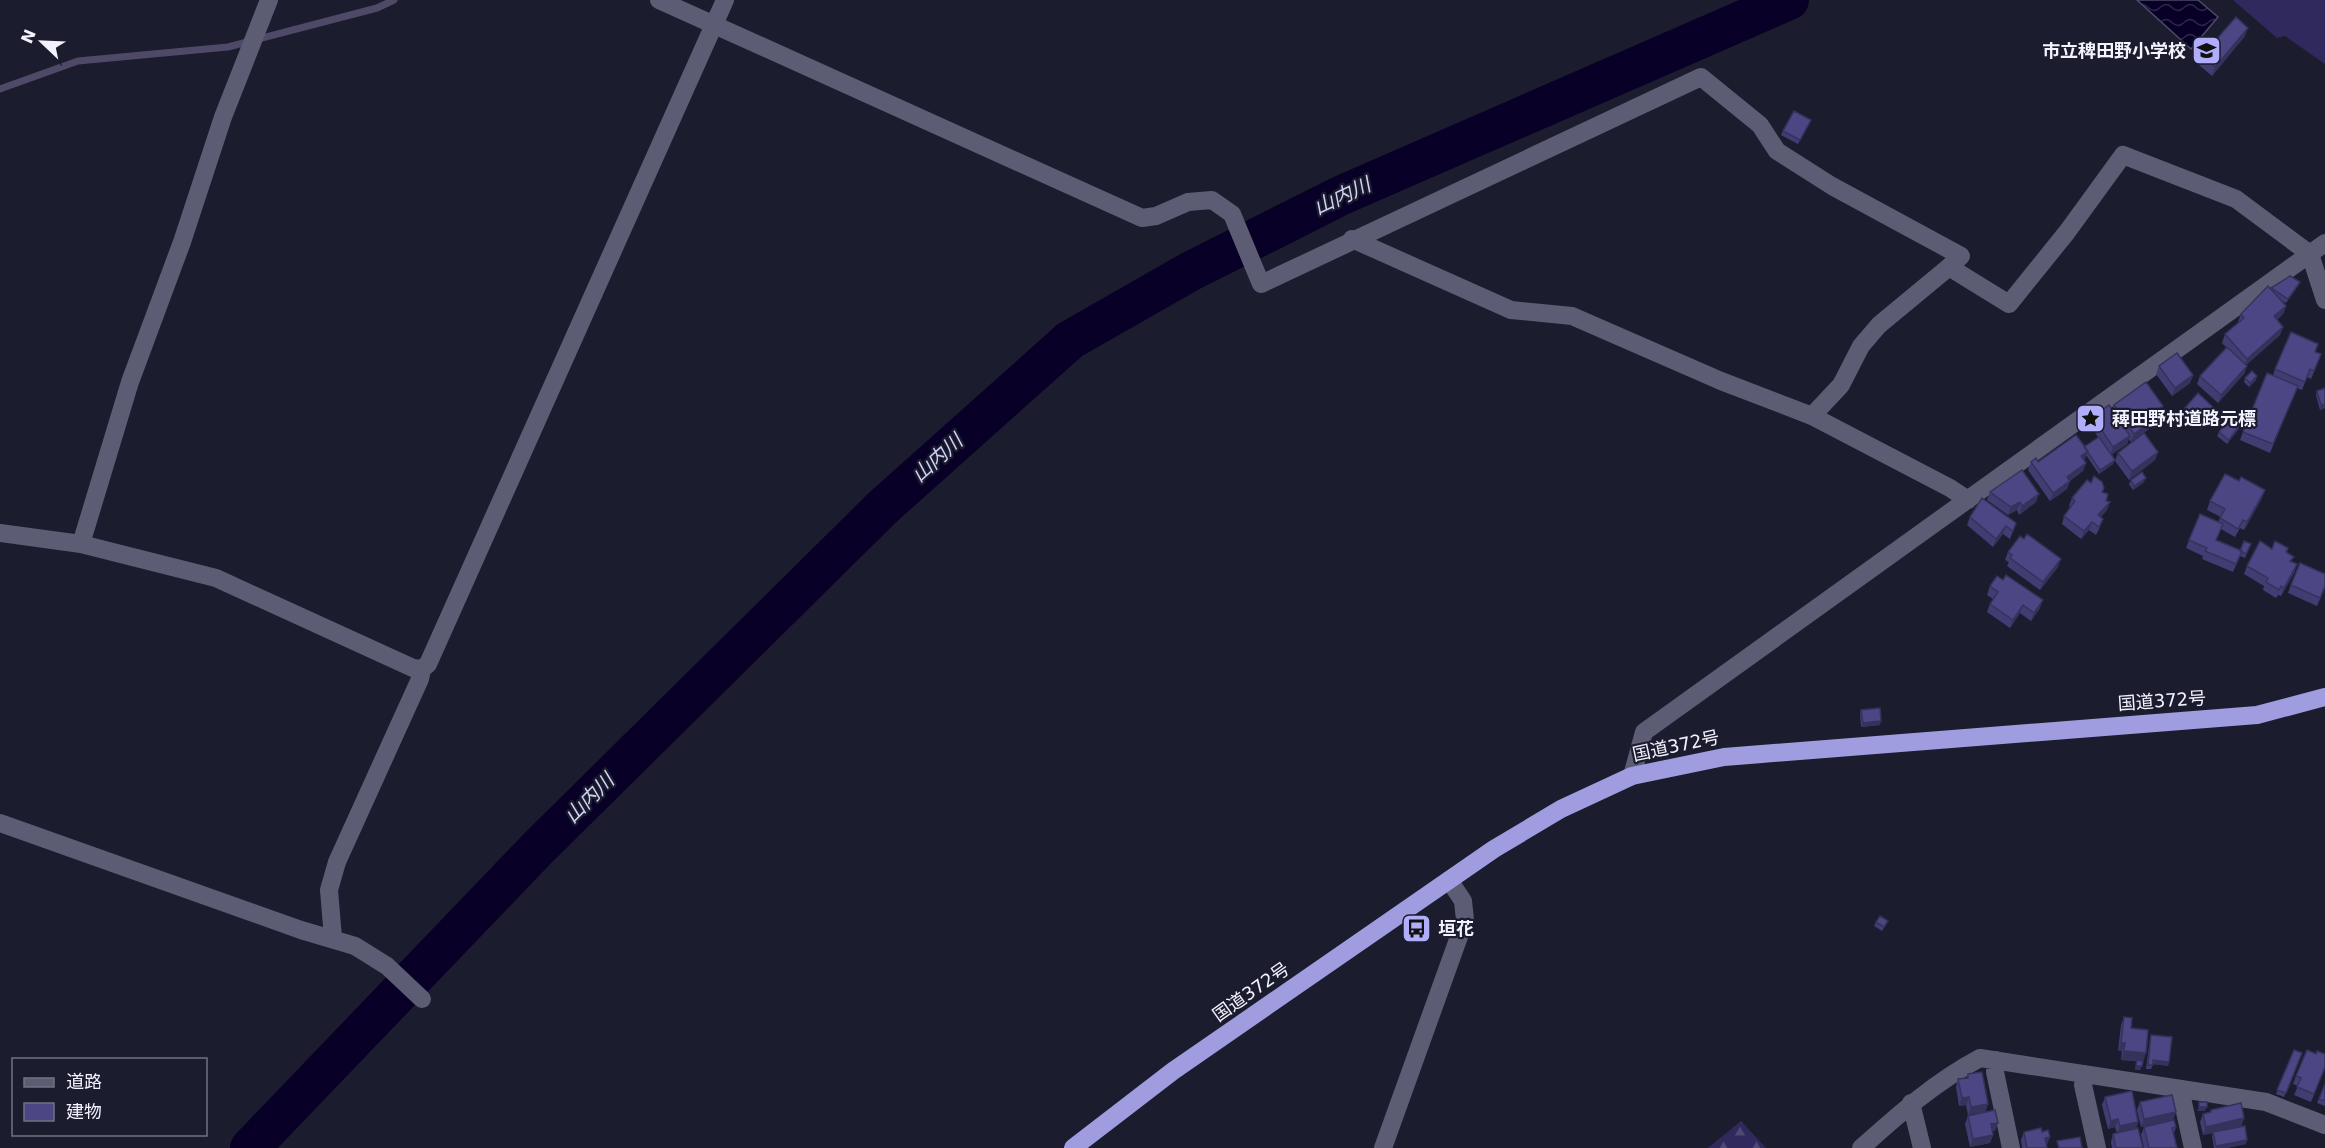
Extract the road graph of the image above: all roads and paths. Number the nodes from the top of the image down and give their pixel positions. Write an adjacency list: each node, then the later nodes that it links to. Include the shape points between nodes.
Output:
1 (269, 0): 13 (street, via 222,117 182,242 130,382)
2 (659, 0): 4 (street)
3 (725, 0): 4 (street)
4 (713, 25): 5 (street, via 1142,218 1188,202 1212,201 1232,214 1261,284); 14 (street, via 428,664)
5 (1352, 239): 8 (street, via 1701,77 1760,125 1777,151 1832,186 1961,256); 10 (street, via 1511,310 1572,316)
6 (2325, 243): 7 (street)
7 (2310, 254): 8 (street, via 2236,200 2123,155 2009,304); 9 (street); 11 (street)
8 (1949, 267): 10 (street, via 1879,325 1861,346 1840,385)
9 (2324, 292)
10 (1812, 416): 11 (street)
11 (1968, 500): 16 (street, via 1644,732)
12 (0, 533): 13 (street)
13 (81, 544): 14 (street, via 216,578)
14 (422, 669): 19 (street, via 338,862 329,890)
15 (2325, 697): 16 (highway, 国道372号, via 2257,715 1724,757)
16 (1632, 776): 18 (highway, 国道372号, via 1561,809)
17 (0, 823): 19 (street)
18 (1449, 880): 26 (highway, 国道372号, via 1173,1071); 27 (street, via 1463,901 1465,920)
19 (333, 938): 20 (street, via 355,946 387,966)
20 (422, 999)
21 (1996, 1060): 22 (street); 24 (street, via 1980,1058); 30 (street)
22 (2085, 1074): 23 (street); 31 (street, via 2083,1085)
23 (2180, 1089): 25 (street, via 2266,1102); 32 (street)
24 (1911, 1103): 28 (street); 29 (street)
25 (2325, 1125)
26 (1073, 1148)
27 (1383, 1148)
28 (1861, 1148)
29 (1922, 1148)
30 (2010, 1148)
31 (2097, 1148)
32 (2193, 1148)

